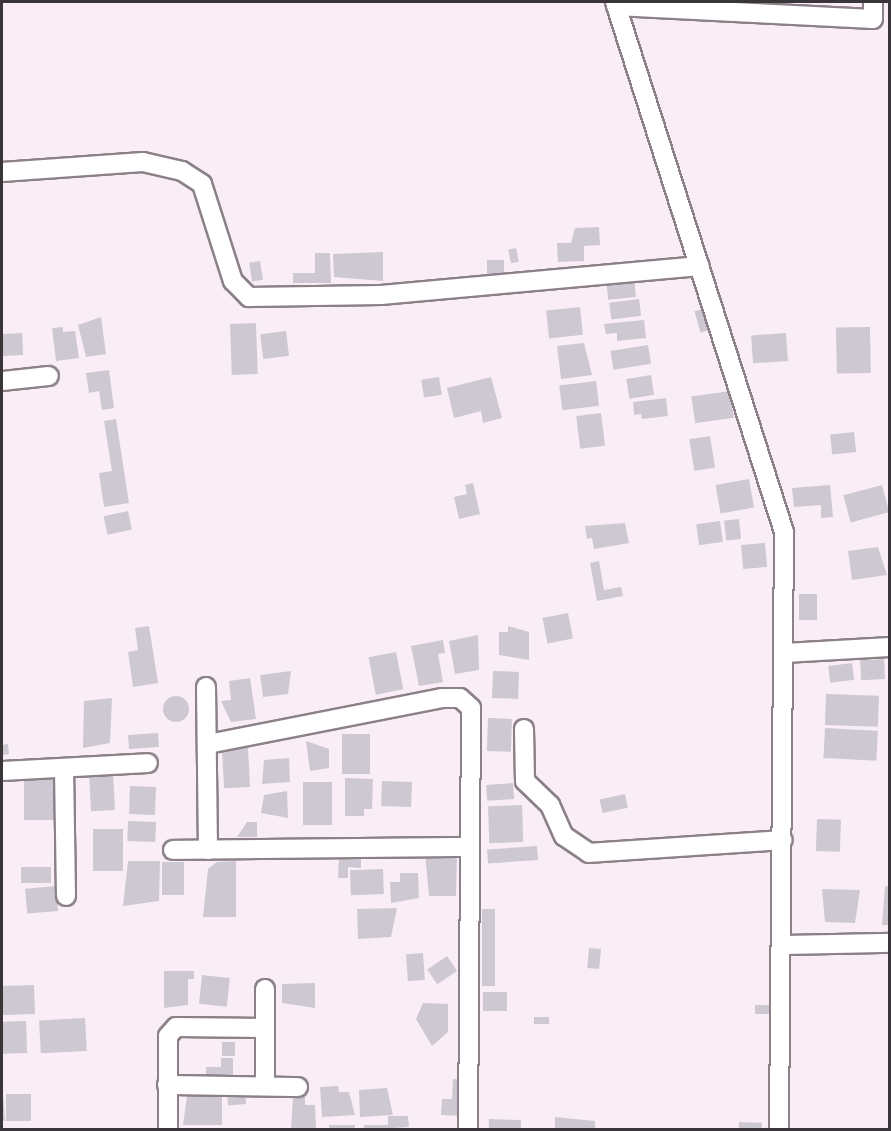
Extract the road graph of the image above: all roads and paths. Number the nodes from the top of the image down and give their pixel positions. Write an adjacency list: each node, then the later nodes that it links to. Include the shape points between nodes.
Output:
1 (873, 2): 2 (street, via 873,19)
2 (616, 4): 4 (street)
3 (2, 172): 4 (street, via 143,162 182,171 202,184 233,280 249,297 381,295)
4 (700, 266): 8 (street, via 782,517)
5 (49, 376): 6 (street)
6 (2, 381)
7 (890, 647): 8 (street)
8 (785, 653): 15 (street)
9 (207, 687): 11 (street)
10 (524, 729): 15 (street, via 525,781 550,805 564,836 589,854)
11 (208, 744): 16 (street, via 460,698 473,717); 18 (street)
12 (148, 763): 13 (street)
13 (64, 768): 14 (street); 19 (street)
14 (2, 771)
15 (783, 840): 21 (street)
16 (470, 847): 18 (street); 28 (street)
17 (173, 850): 18 (street)
18 (208, 850)
19 (66, 896)
20 (890, 943): 21 (street)
21 (782, 945): 29 (street)
22 (265, 988): 23 (street)
23 (265, 1028): 24 (street, via 176,1027 168,1036); 25 (street)
24 (167, 1085): 25 (street); 27 (street)
25 (265, 1086): 26 (street)
26 (298, 1087)
27 (168, 1130)
28 (468, 1130)
29 (779, 1130)

